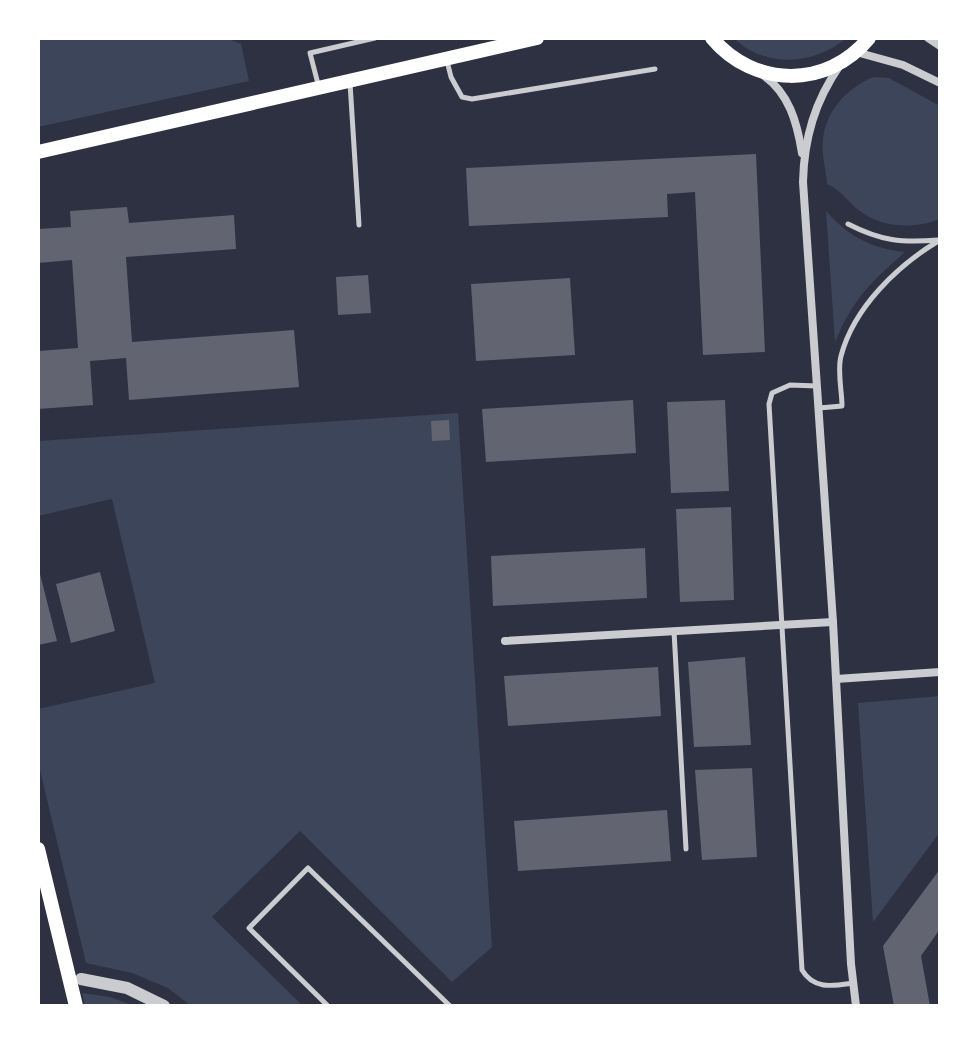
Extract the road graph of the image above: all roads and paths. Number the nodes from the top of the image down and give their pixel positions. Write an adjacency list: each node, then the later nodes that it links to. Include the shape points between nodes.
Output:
1 (375, 38): 14 (lane, via 310,53)
2 (537, 38): 8 (main road)
3 (712, 38): 11 (main road)
4 (869, 38): 7 (main road)
5 (928, 38): 6 (street)
6 (940, 46)
7 (856, 52): 9 (main road); 13 (street, via 903,65)
8 (447, 60): 10 (lane, via 462,97 472,99); 12 (main road)
9 (841, 63): 11 (main road, via 801,76); 16 (street, via 810,124)
10 (655, 69)
11 (757, 71): 16 (street, via 789,105)
12 (350, 82): 14 (main road); 18 (lane)
13 (940, 83)
14 (319, 89): 15 (main road)
15 (38, 152)
16 (803, 161): 20 (street)
17 (848, 224): 19 (lane, via 873,237 907,243)
18 (359, 225)
19 (940, 240): 21 (lane, via 911,257 856,322 840,358 842,406)
20 (817, 386): 21 (street); 23 (lane, via 779,388 769,404)
21 (818, 408): 22 (street)
22 (833, 622): 23 (street); 27 (street)
23 (783, 625): 24 (street); 31 (lane, via 802,970 819,985)
24 (674, 631): 25 (street); 29 (lane)
25 (505, 641)
26 (940, 672): 27 (street)
27 (836, 679): 31 (street)
28 (38, 849): 32 (main road)
29 (686, 849)
30 (81, 979): 33 (street, via 127,988)
31 (853, 983): 36 (street)
32 (76, 1006)
33 (164, 1006)
34 (328, 1006): 35 (lane, via 249,928 308,868)
35 (450, 1006)
36 (856, 1006)

